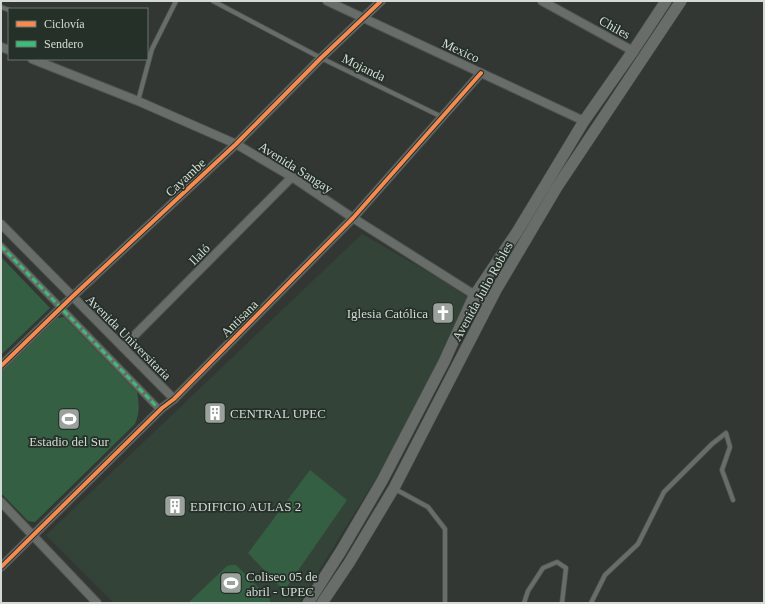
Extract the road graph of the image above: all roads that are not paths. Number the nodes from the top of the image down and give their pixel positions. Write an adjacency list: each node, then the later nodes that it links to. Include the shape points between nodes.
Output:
1 (176, 1): 13 (lane, via 152,49)
2 (213, 1): 10 (lane, Mojanda)
3 (327, 1): 8 (street, Mexico)
4 (381, 1): 8 (street, Cayambe)
5 (542, 1): 9 (street, Chiles)
6 (666, 1): 9 (main road, Avenida Julio Robles)
7 (681, 1): 23 (main road, Avenida Julio Robles, via 557,187)
8 (362, 18): 10 (street, Cayambe); 12 (street, Mexico)
9 (633, 50): 15 (main road, Avenida Julio Robles)
10 (322, 58): 14 (lane, Mojanda); 16 (street, Cayambe)
11 (35, 60): 13 (street, Avenida Sangay)
12 (481, 73): 14 (street, Antisana); 15 (street, Mexico)
13 (138, 101): 16 (street, Avenida Sangay)
14 (443, 117): 18 (street, Antisana)
15 (584, 121): 22 (main road, Avenida Julio Robles, via 517,232)
16 (236, 144): 17 (street, Avenida Sangay); 21 (street, Cayambe)
17 (292, 177): 18 (street, Avenida Sangay); 25 (street, Ilaló)
18 (353, 218): 22 (street, Avenida Sangay); 27 (street, Antisana)
19 (1, 224): 21 (street, Avenida Universitaria)
20 (1, 246): 24 (street)
21 (72, 296): 24 (street, Cayambe); 25 (street, Avenida Universitaria)
22 (474, 296): 23 (street, Avenida Sangay); 35 (main road, Avenida Julio Robles, via 444,362 382,481)
23 (489, 304): 29 (main road, Avenida Julio Robles)
24 (61, 308): 26 (street, Cayambe); 28 (street)
25 (123, 347): 27 (street, Avenida Universitaria)
26 (1, 366)
27 (174, 399): 28 (street, Antisana)
28 (160, 410): 32 (street, Antisana)
29 (394, 488): 36 (main road, Avenida Julio Robles, via 349,564); 37 (lane, via 428,507 445,529)
30 (733, 500): 40 (lane, via 722,470 730,447 726,433 664,492 638,544 605,575)
31 (1, 502): 32 (street)
32 (33, 536): 33 (street, Antisana); 34 (street)
33 (1, 567)
34 (97, 603)
35 (308, 603)
36 (322, 603)
37 (445, 603)
38 (524, 603): 39 (lane, via 528,591 543,568 557,562 566,568)
39 (562, 603)
40 (591, 603)

